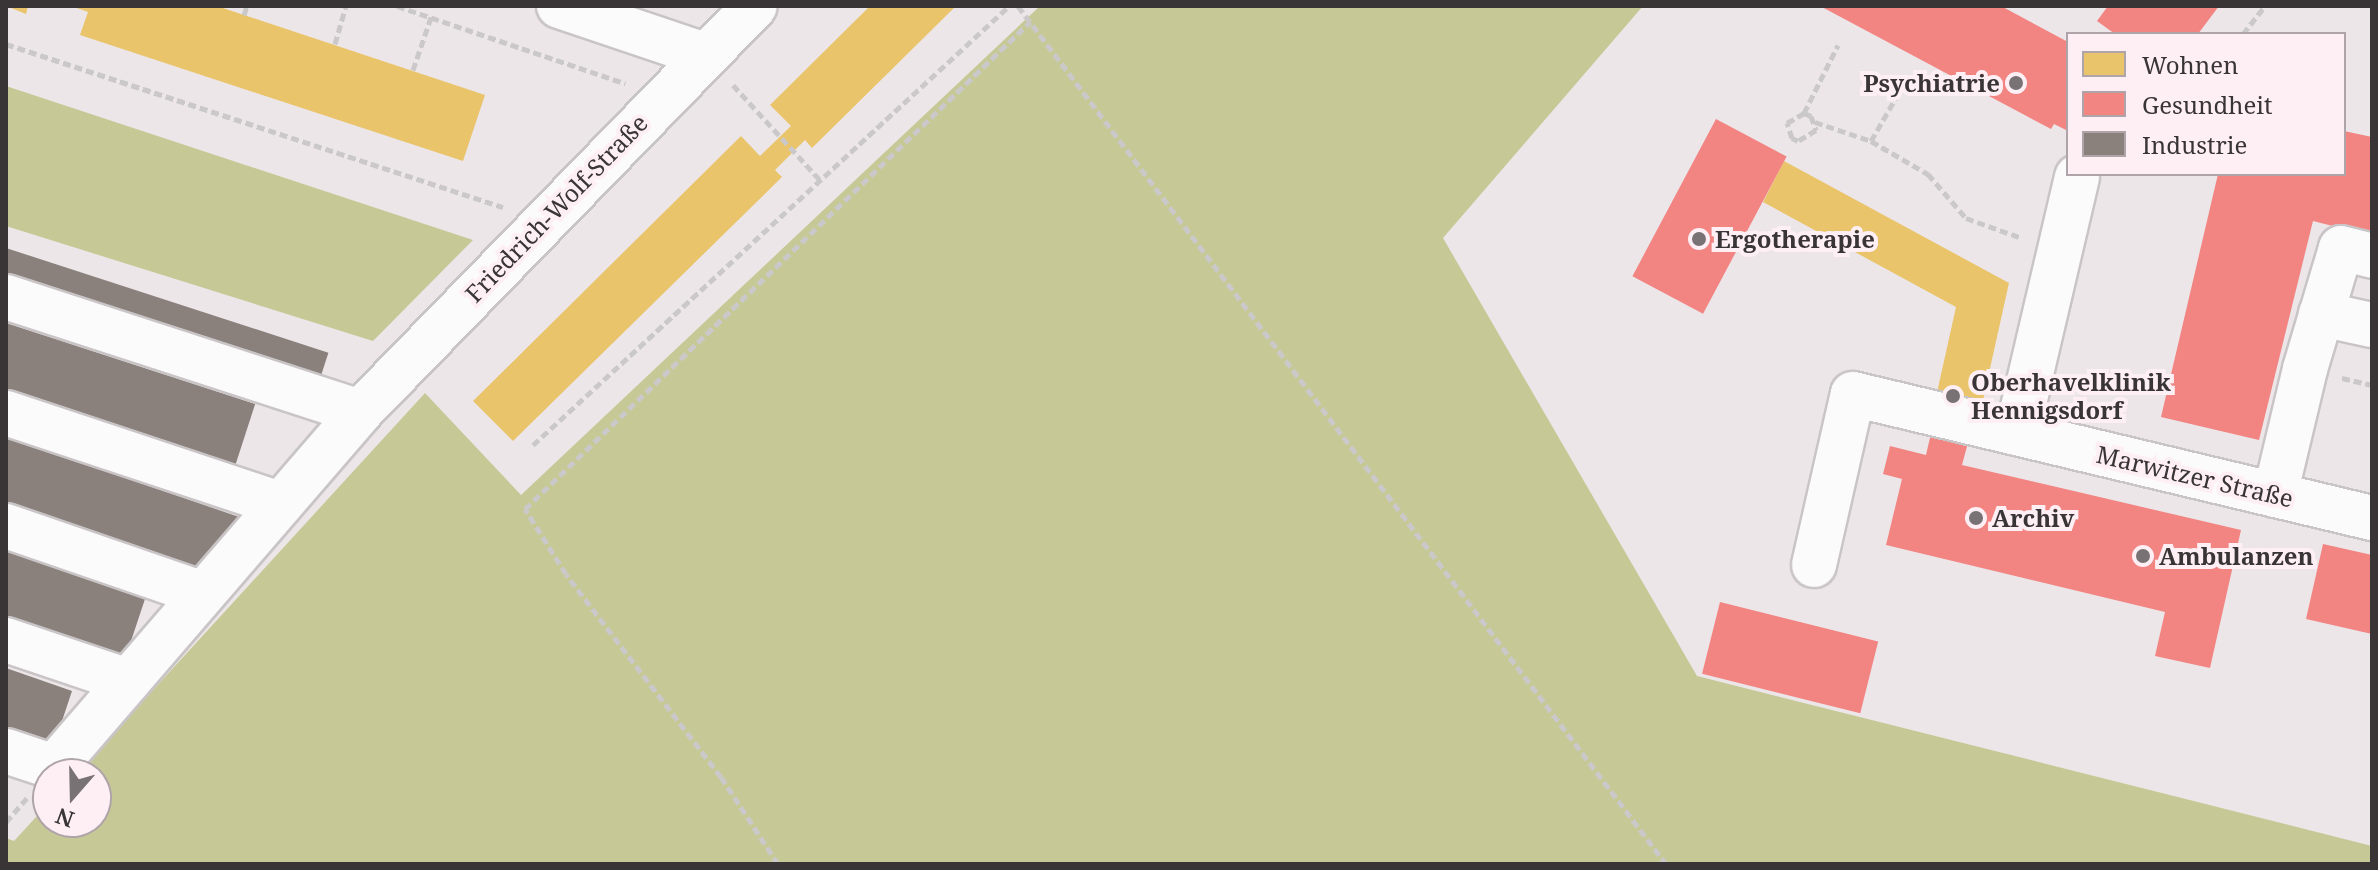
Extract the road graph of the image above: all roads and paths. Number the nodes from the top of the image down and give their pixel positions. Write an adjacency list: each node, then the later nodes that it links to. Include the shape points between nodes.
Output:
1 (247, 6): 9 (path)
2 (346, 6): 14 (path)
3 (397, 6): 10 (path)
4 (559, 6): 16 (street)
5 (755, 6): 16 (street, Friedrich-Wolf-Straße)
6 (1009, 6): 24 (path)
7 (1018, 6): 11 (path)
8 (2265, 6): 12 (path)
9 (244, 15)
10 (431, 17): 17 (path); 19 (path)
11 (1030, 22): 44 (path, via 525,509 566,574 721,777); 45 (path)
12 (2245, 32)
13 (6, 44): 25 (path)
14 (335, 44)
15 (1838, 45): 20 (path)
16 (705, 55): 19 (street, Friedrich-Wolf-Straße); 24 (path)
17 (413, 70)
18 (1905, 82): 22 (path)
19 (664, 97): 25 (street, Friedrich-Wolf-Straße)
20 (1804, 113): 21 (path); 21 (path, via 1787,123 1792,138 1812,136)
21 (1815, 122): 22 (path)
22 (1871, 141): 26 (path, via 1928,174 1966,218)
23 (2077, 177): 26 (street)
24 (820, 180): 34 (path)
25 (545, 221): 31 (street, Friedrich-Wolf-Straße)
26 (2060, 252): 33 (street)
27 (2372, 256): 29 (street, via 2341,248)
28 (6, 297): 31 (street)
29 (2321, 314): 30 (street); 35 (street)
30 (2372, 325)
31 (360, 412): 36 (street, Friedrich-Wolf-Straße)
32 (6, 413): 36 (street)
33 (2017, 433): 35 (street, Marwitzer Straße); 39 (street, Marwitzer Straße, via 1853,394)
34 (533, 445)
35 (2275, 495): 37 (street, Marwitzer Straße)
36 (280, 504): 40 (street, Friedrich-Wolf-Straße)
37 (2372, 518)
38 (6, 526): 40 (street)
39 (1814, 565)
40 (203, 594): 42 (street, Friedrich-Wolf-Straße)
41 (6, 640): 42 (street)
42 (128, 681): 43 (street, Friedrich-Wolf-Straße, via 54,767)
43 (6, 751)
44 (778, 864)
45 (1666, 864)

